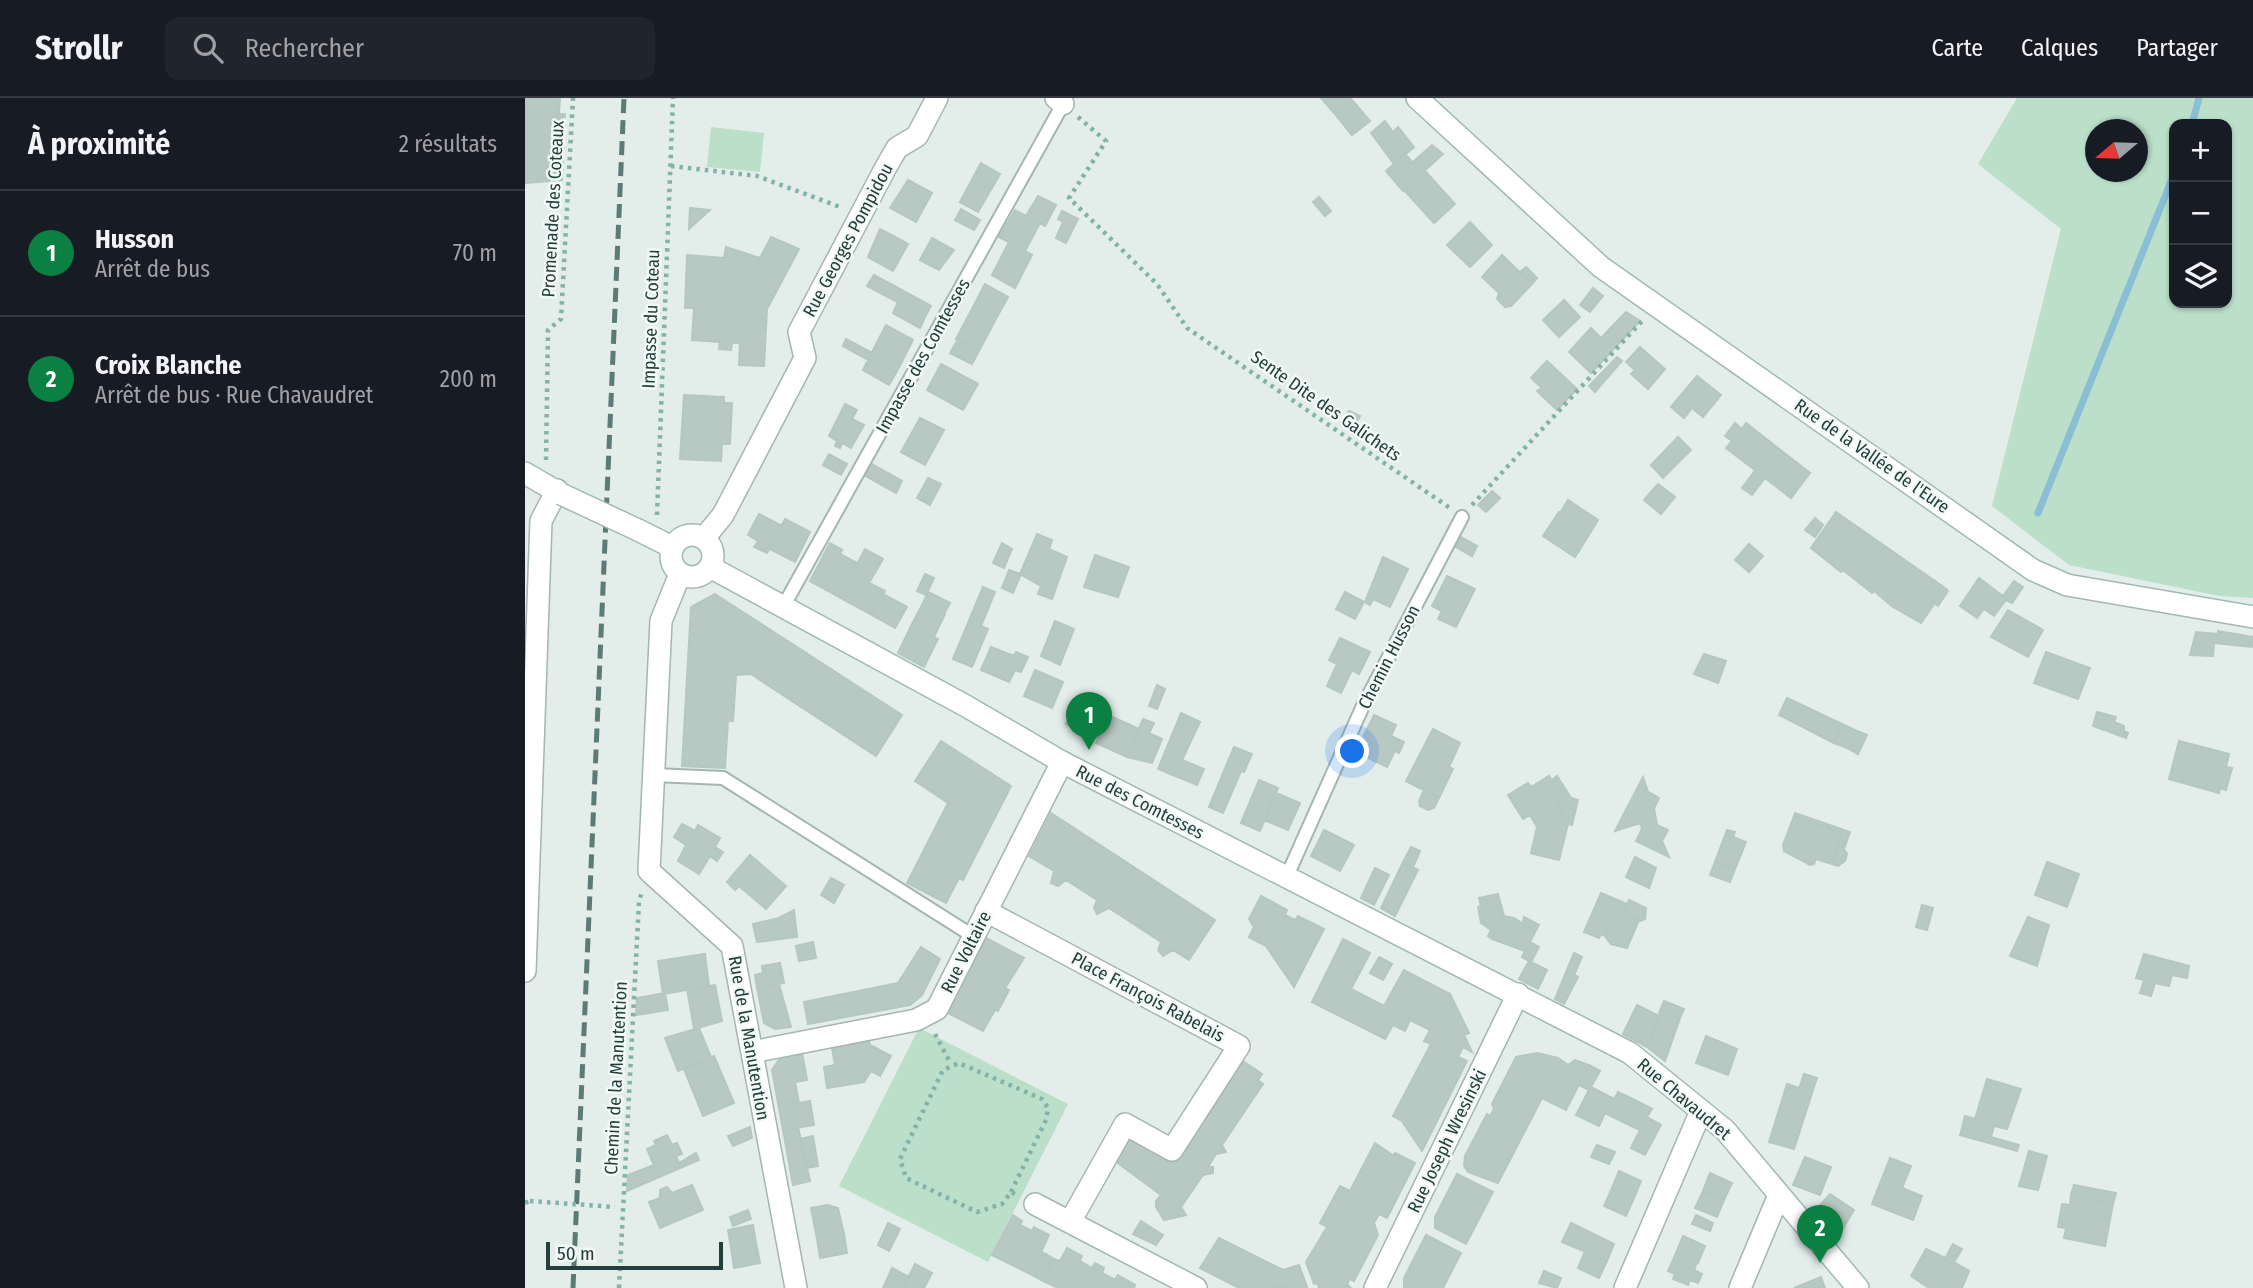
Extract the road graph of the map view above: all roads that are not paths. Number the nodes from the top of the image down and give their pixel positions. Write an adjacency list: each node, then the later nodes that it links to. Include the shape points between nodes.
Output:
1 (937, 98): 7 (street, Rue Georges Pompidou, via 916,135 897,148 860,216 799,332 805,358 723,515)
2 (1417, 98): 12 (street, Rue de la Vallée de l'Eure, via 1601,267 1654,308 2033,570 2067,585)
3 (1060, 101): 11 (lane, Impasse des Comtesses)
4 (546, 485): 6 (street); 8 (street, bridge)
5 (1462, 517): 16 (lane, Chemin Husson, via 1362,708)
6 (533, 518): 15 (street)
7 (704, 538): 8 (street); 9 (street, via 712,548)
8 (655, 539): 10 (street)
9 (710, 567): 10 (street, via 700,576); 11 (street, Rue des Comtesses)
10 (680, 574): 14 (street, via 661,621)
11 (783, 607): 13 (street, Rue des Comtesses)
12 (2253, 617)
13 (1062, 762): 16 (street, Rue des Comtesses); 17 (street, Rue Voltaire)
14 (654, 775): 18 (lane, via 723,778); 22 (street, Rue de la Manutention, via 649,871 732,946)
15 (528, 804): 19 (street)
16 (1287, 876): 20 (street, Rue des Comtesses)
17 (986, 911): 18 (street, Rue Voltaire); 26 (street, Place François Rabelais, via 1239,1046 1172,1150 1125,1124)
18 (973, 936): 22 (street, Rue Voltaire, via 937,1009 925,1016)
19 (525, 971)
20 (1518, 994): 21 (street, Rue des Comtesses); 29 (street, Rue Joseph Wresinski)
21 (1538, 1007): 23 (street, Rue Chavaudret, via 1630,1053)
22 (752, 1052): 27 (street, Rue de la Manutention)
23 (1701, 1111): 24 (street, Rue Chavaudret, via 1725,1130); 30 (street)
24 (1779, 1195): 31 (street); 32 (street, Rue Chavaudret)
25 (1035, 1204): 26 (street)
26 (1070, 1222): 28 (street)
27 (796, 1288)
28 (1196, 1288)
29 (1375, 1288)
30 (1625, 1288)
31 (1741, 1288)
32 (1858, 1288)

